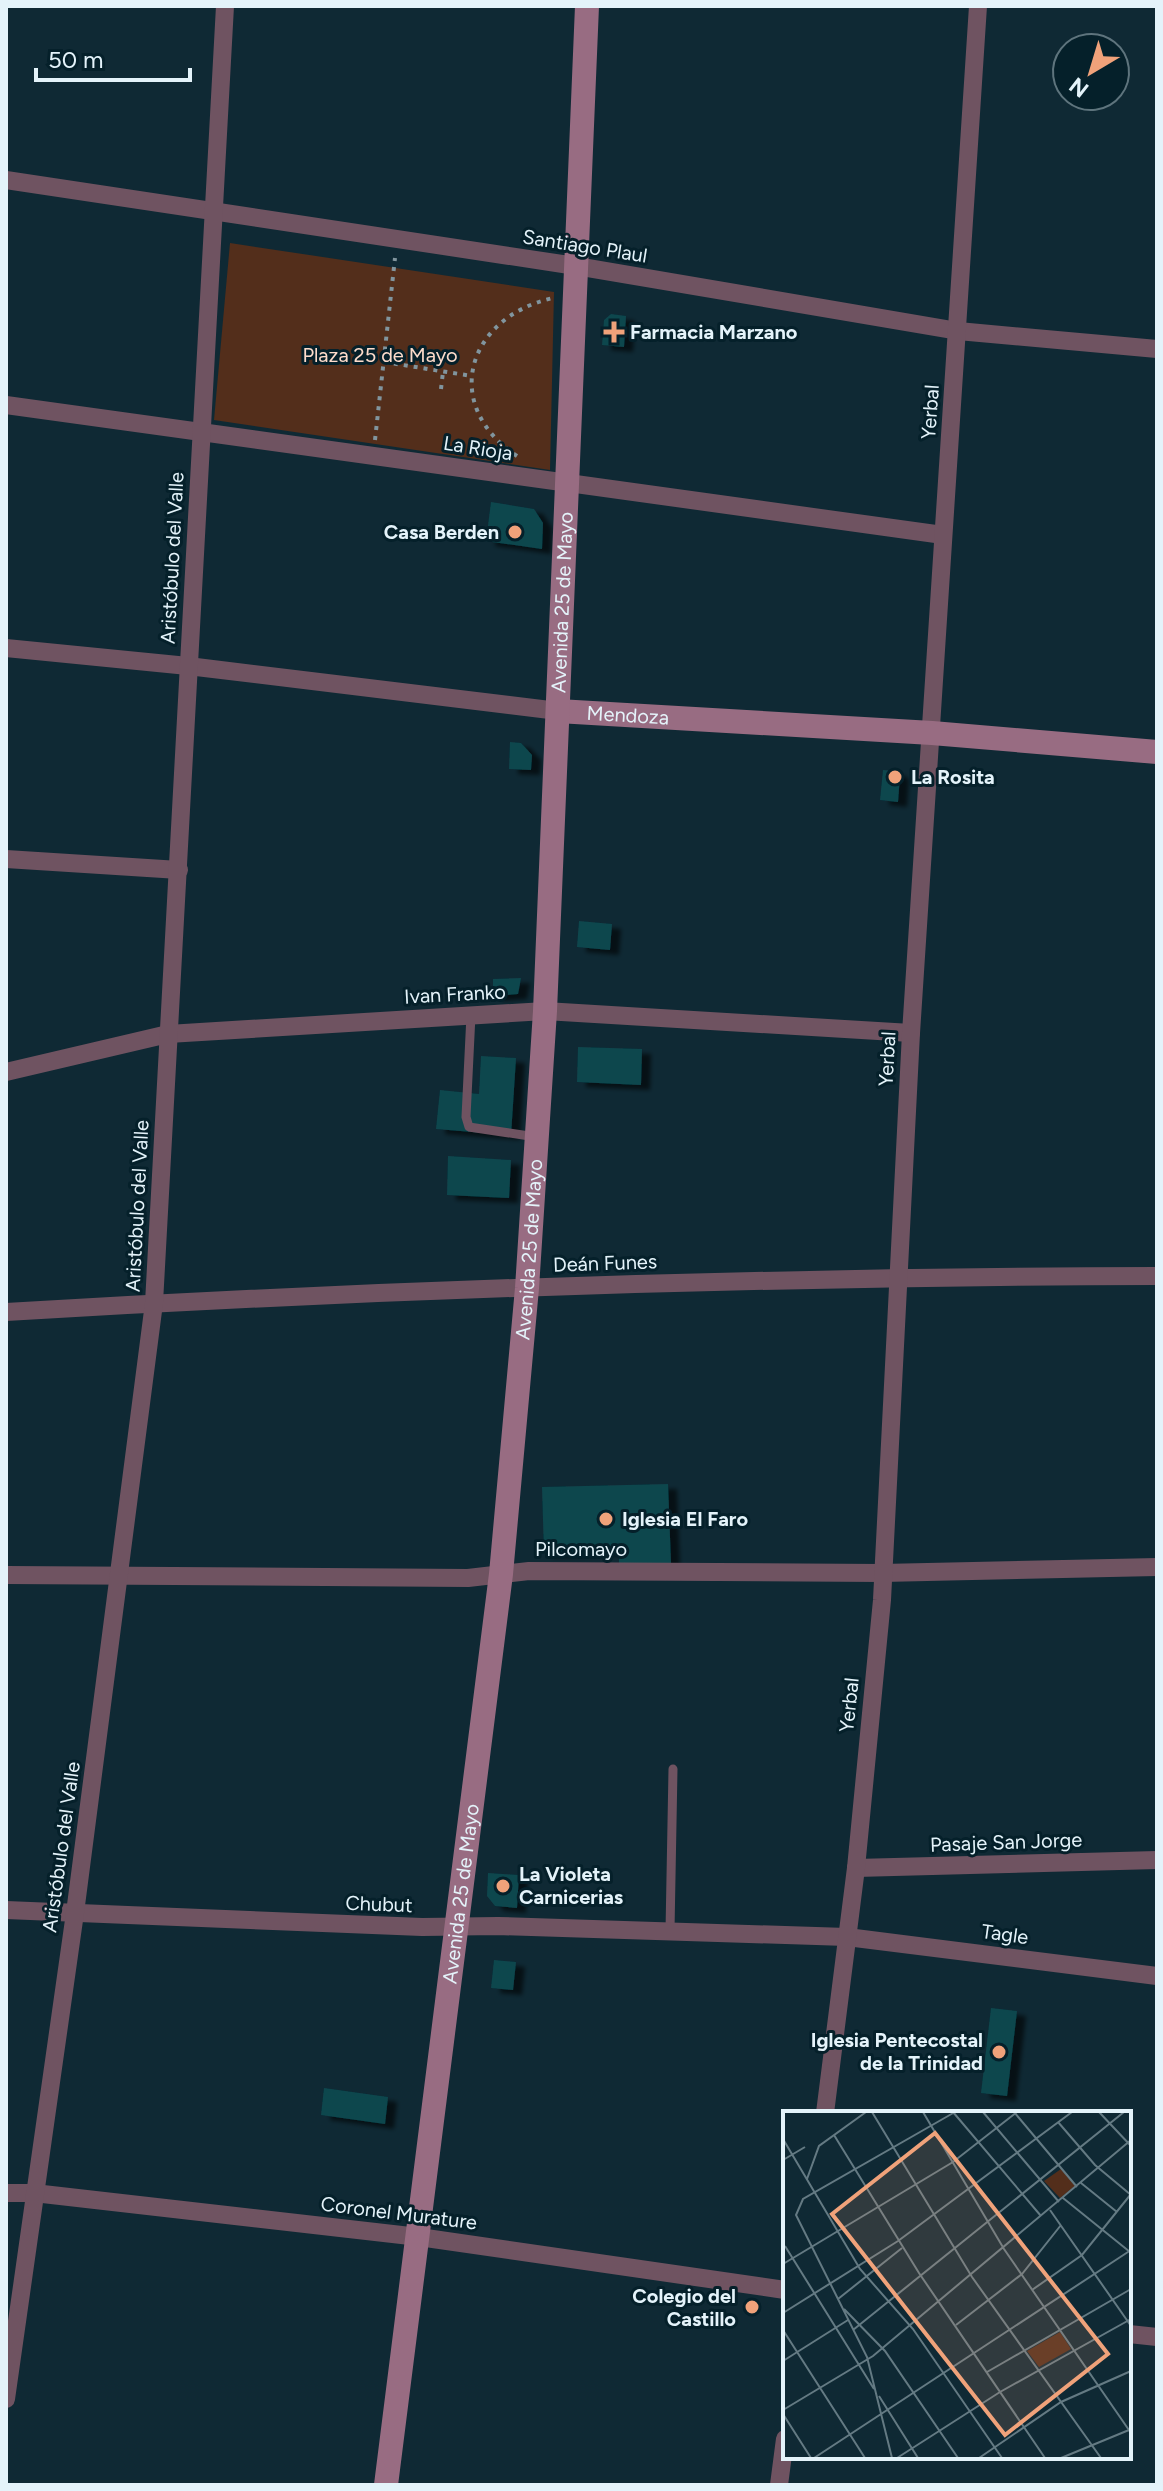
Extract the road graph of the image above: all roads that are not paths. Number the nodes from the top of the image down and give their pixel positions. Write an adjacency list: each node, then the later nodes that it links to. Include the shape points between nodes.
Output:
1 (225, 6): 5 (street, Aristóbulo del Valle)
2 (587, 6): 6 (main road, Avenida 25 de Mayo)
3 (978, 6): 7 (street, Yerbal)
4 (6, 180): 5 (street, Santiago Plaul)
5 (212, 212): 6 (street, Santiago Plaul); 10 (street, Aristóbulo del Valle)
6 (576, 266): 7 (street, Santiago Plaul); 11 (main road, Avenida 25 de Mayo)
7 (958, 331): 8 (street, Santiago Plaul); 12 (street, Yerbal)
8 (1157, 349)
9 (6, 405): 10 (street, La Rioja)
10 (202, 429): 11 (street, La Rioja); 14 (street, Aristóbulo del Valle)
11 (569, 484): 12 (street, La Rioja); 15 (main road, Avenida 25 de Mayo)
12 (943, 535): 16 (street, Yerbal)
13 (6, 648): 14 (street, Mendoza)
14 (188, 666): 15 (street, Mendoza); 19 (street, Aristóbulo del Valle)
15 (558, 711): 16 (main road, Mendoza); 20 (main road, Avenida 25 de Mayo)
16 (932, 733): 17 (main road, Mendoza); 22 (street, Yerbal)
17 (1157, 752)
18 (6, 859): 19 (street)
19 (179, 870): 23 (street, Aristóbulo del Valle)
20 (545, 1011): 21 (street, Ivan Franko); 22 (street, Ivan Franko); 25 (main road, Avenida 25 de Mayo)
21 (471, 1015): 23 (street, Ivan Franko); 25 (lane, via 469,1127)
22 (911, 1033): 27 (street, Yerbal)
23 (168, 1034): 24 (street, Ivan Franko); 29 (street, Aristóbulo del Valle)
24 (6, 1072)
25 (537, 1138): 28 (main road, Avenida 25 de Mayo)
26 (1157, 1276): 27 (street, Deán Funes)
27 (898, 1277): 28 (street, Deán Funes); 32 (street, Yerbal)
28 (527, 1288): 29 (street, Deán Funes); 33 (main road, Avenida 25 de Mayo)
29 (154, 1303): 30 (street, Deán Funes); 35 (street, Aristóbulo del Valle)
30 (6, 1312)
31 (1157, 1567): 32 (street, Pilcomayo)
32 (882, 1573): 33 (street, Pilcomayo); 38 (street, Yerbal)
33 (501, 1574): 35 (street, Pilcomayo); 41 (main road, Avenida 25 de Mayo)
34 (6, 1575): 35 (street, Pilcomayo)
35 (119, 1576): 40 (street, Aristóbulo del Valle)
36 (673, 1769): 42 (lane)
37 (1157, 1860): 38 (street, Pasaje San Jorge)
38 (856, 1868): 43 (street, Yerbal)
39 (6, 1910): 40 (street, Chubut)
40 (75, 1913): 41 (street, Chubut); 47 (street, Aristóbulo del Valle)
41 (457, 1927): 42 (street, Chubut); 48 (main road, Avenida 25 de Mayo)
42 (670, 1931): 43 (street, Chubut)
43 (847, 1937): 44 (street, Tagle); 45 (street, Yerbal)
44 (1157, 1976)
45 (825, 2111)
46 (6, 2193): 47 (street, Coronel Murature)
47 (34, 2193): 48 (street, Coronel Murature); 52 (street, Aristóbulo del Valle)
48 (419, 2237): 49 (street, Coronel Murature); 54 (main road, Avenida 25 de Mayo)
49 (783, 2290)
50 (1131, 2334): 51 (street)
51 (1157, 2337)
52 (6, 2399)
53 (783, 2454): 55 (street)
54 (386, 2485)
55 (779, 2485)

